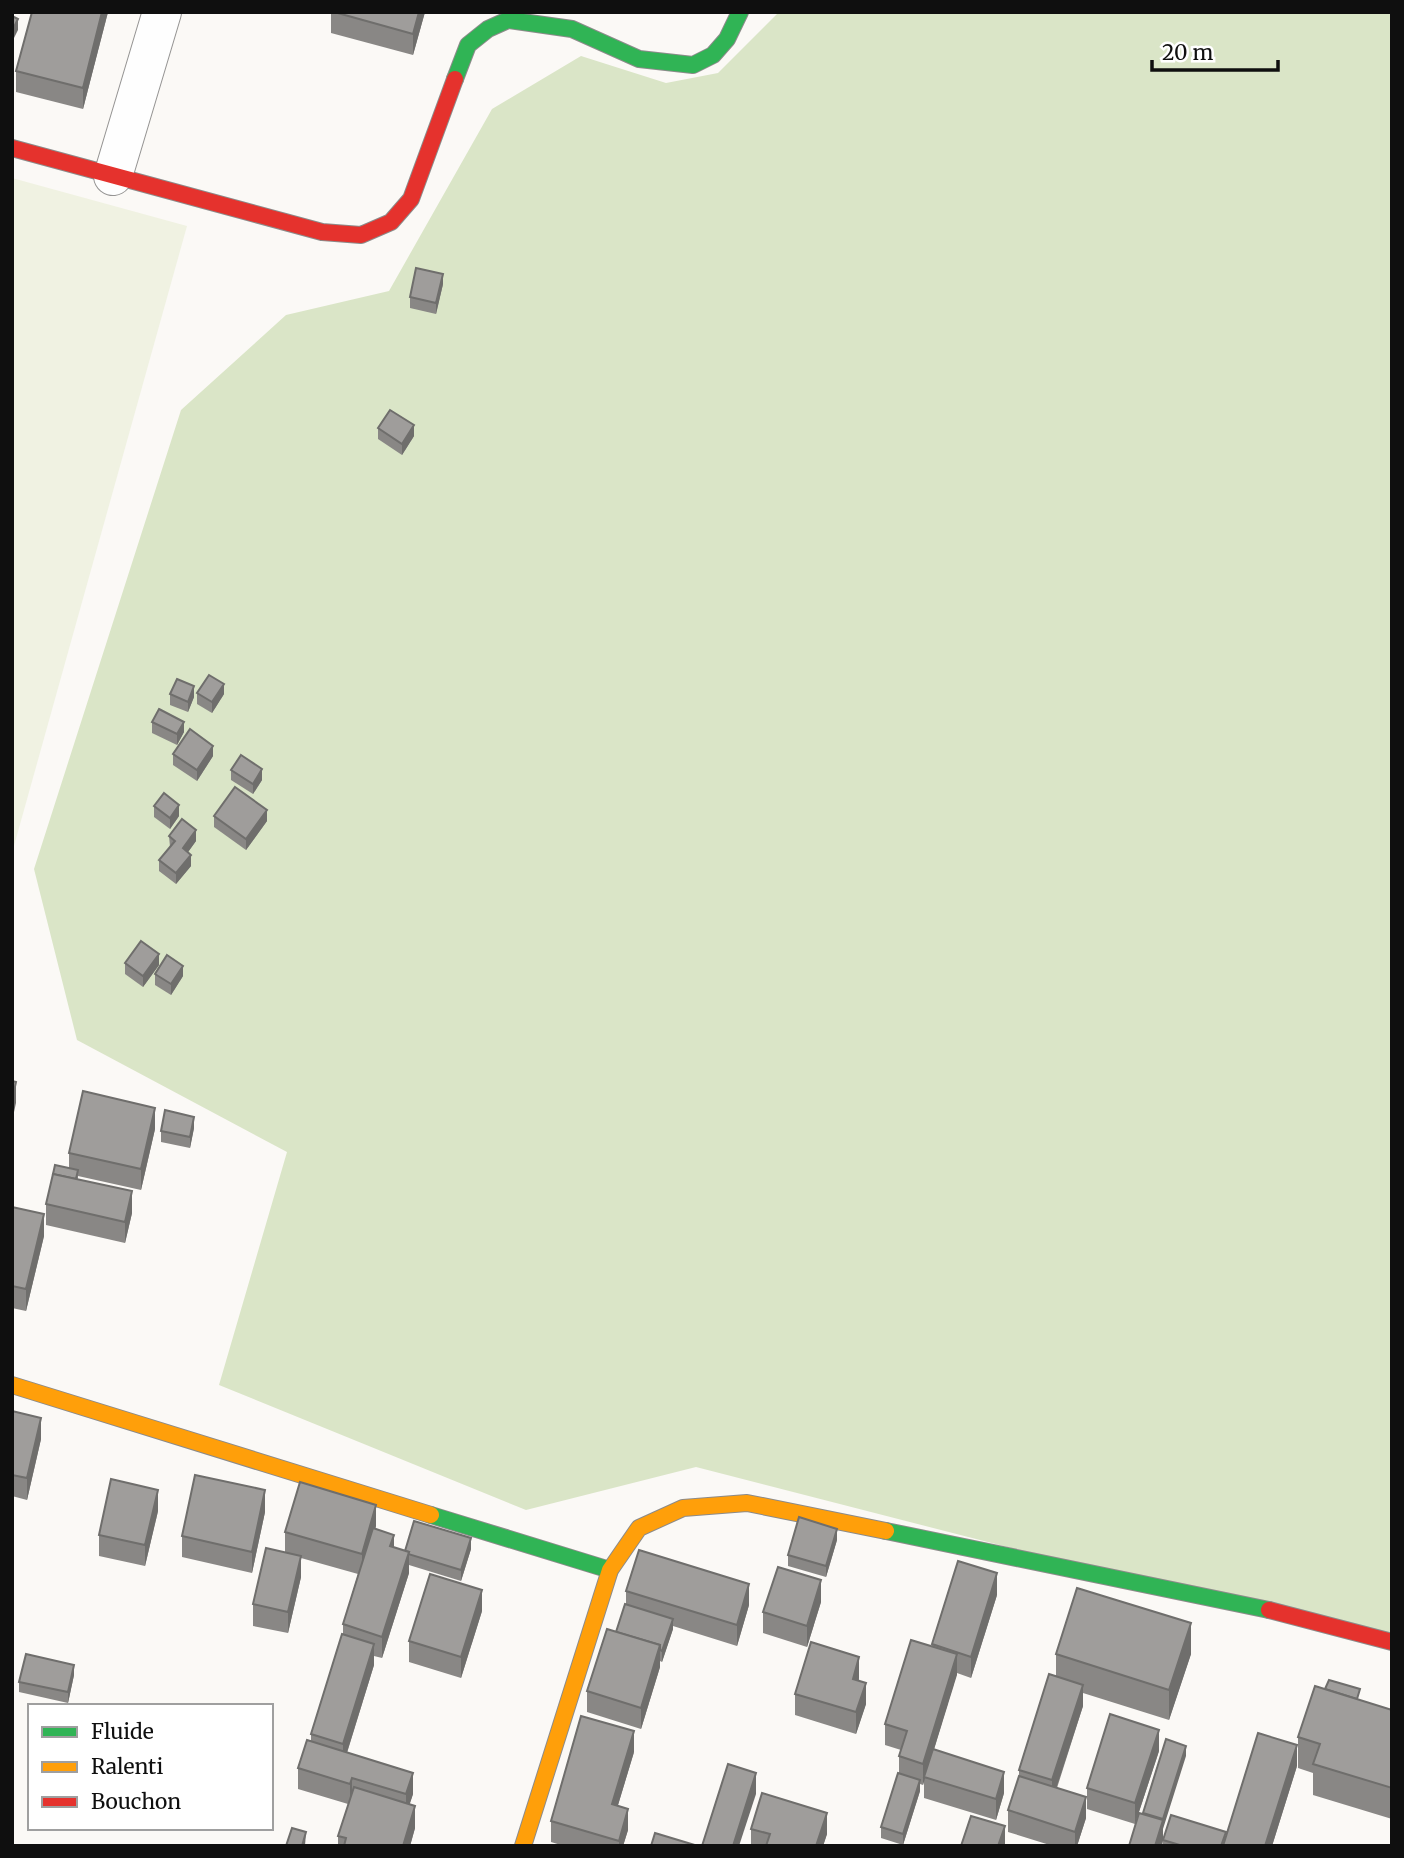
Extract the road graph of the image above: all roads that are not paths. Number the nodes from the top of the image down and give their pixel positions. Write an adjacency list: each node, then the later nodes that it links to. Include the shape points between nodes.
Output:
1 (162, 12): 4 (street)
2 (740, 12): 4 (street, via 713,55 693,65 639,59 572,29 508,20 488,29 468,45 411,199 391,222 361,235 323,232)
3 (12, 148): 4 (street)
4 (113, 176)
5 (12, 1385): 6 (street)
6 (610, 1570): 7 (street, via 639,1528 683,1508 747,1503 1256,1607); 8 (street)
7 (1392, 1642)
8 (523, 1846)

